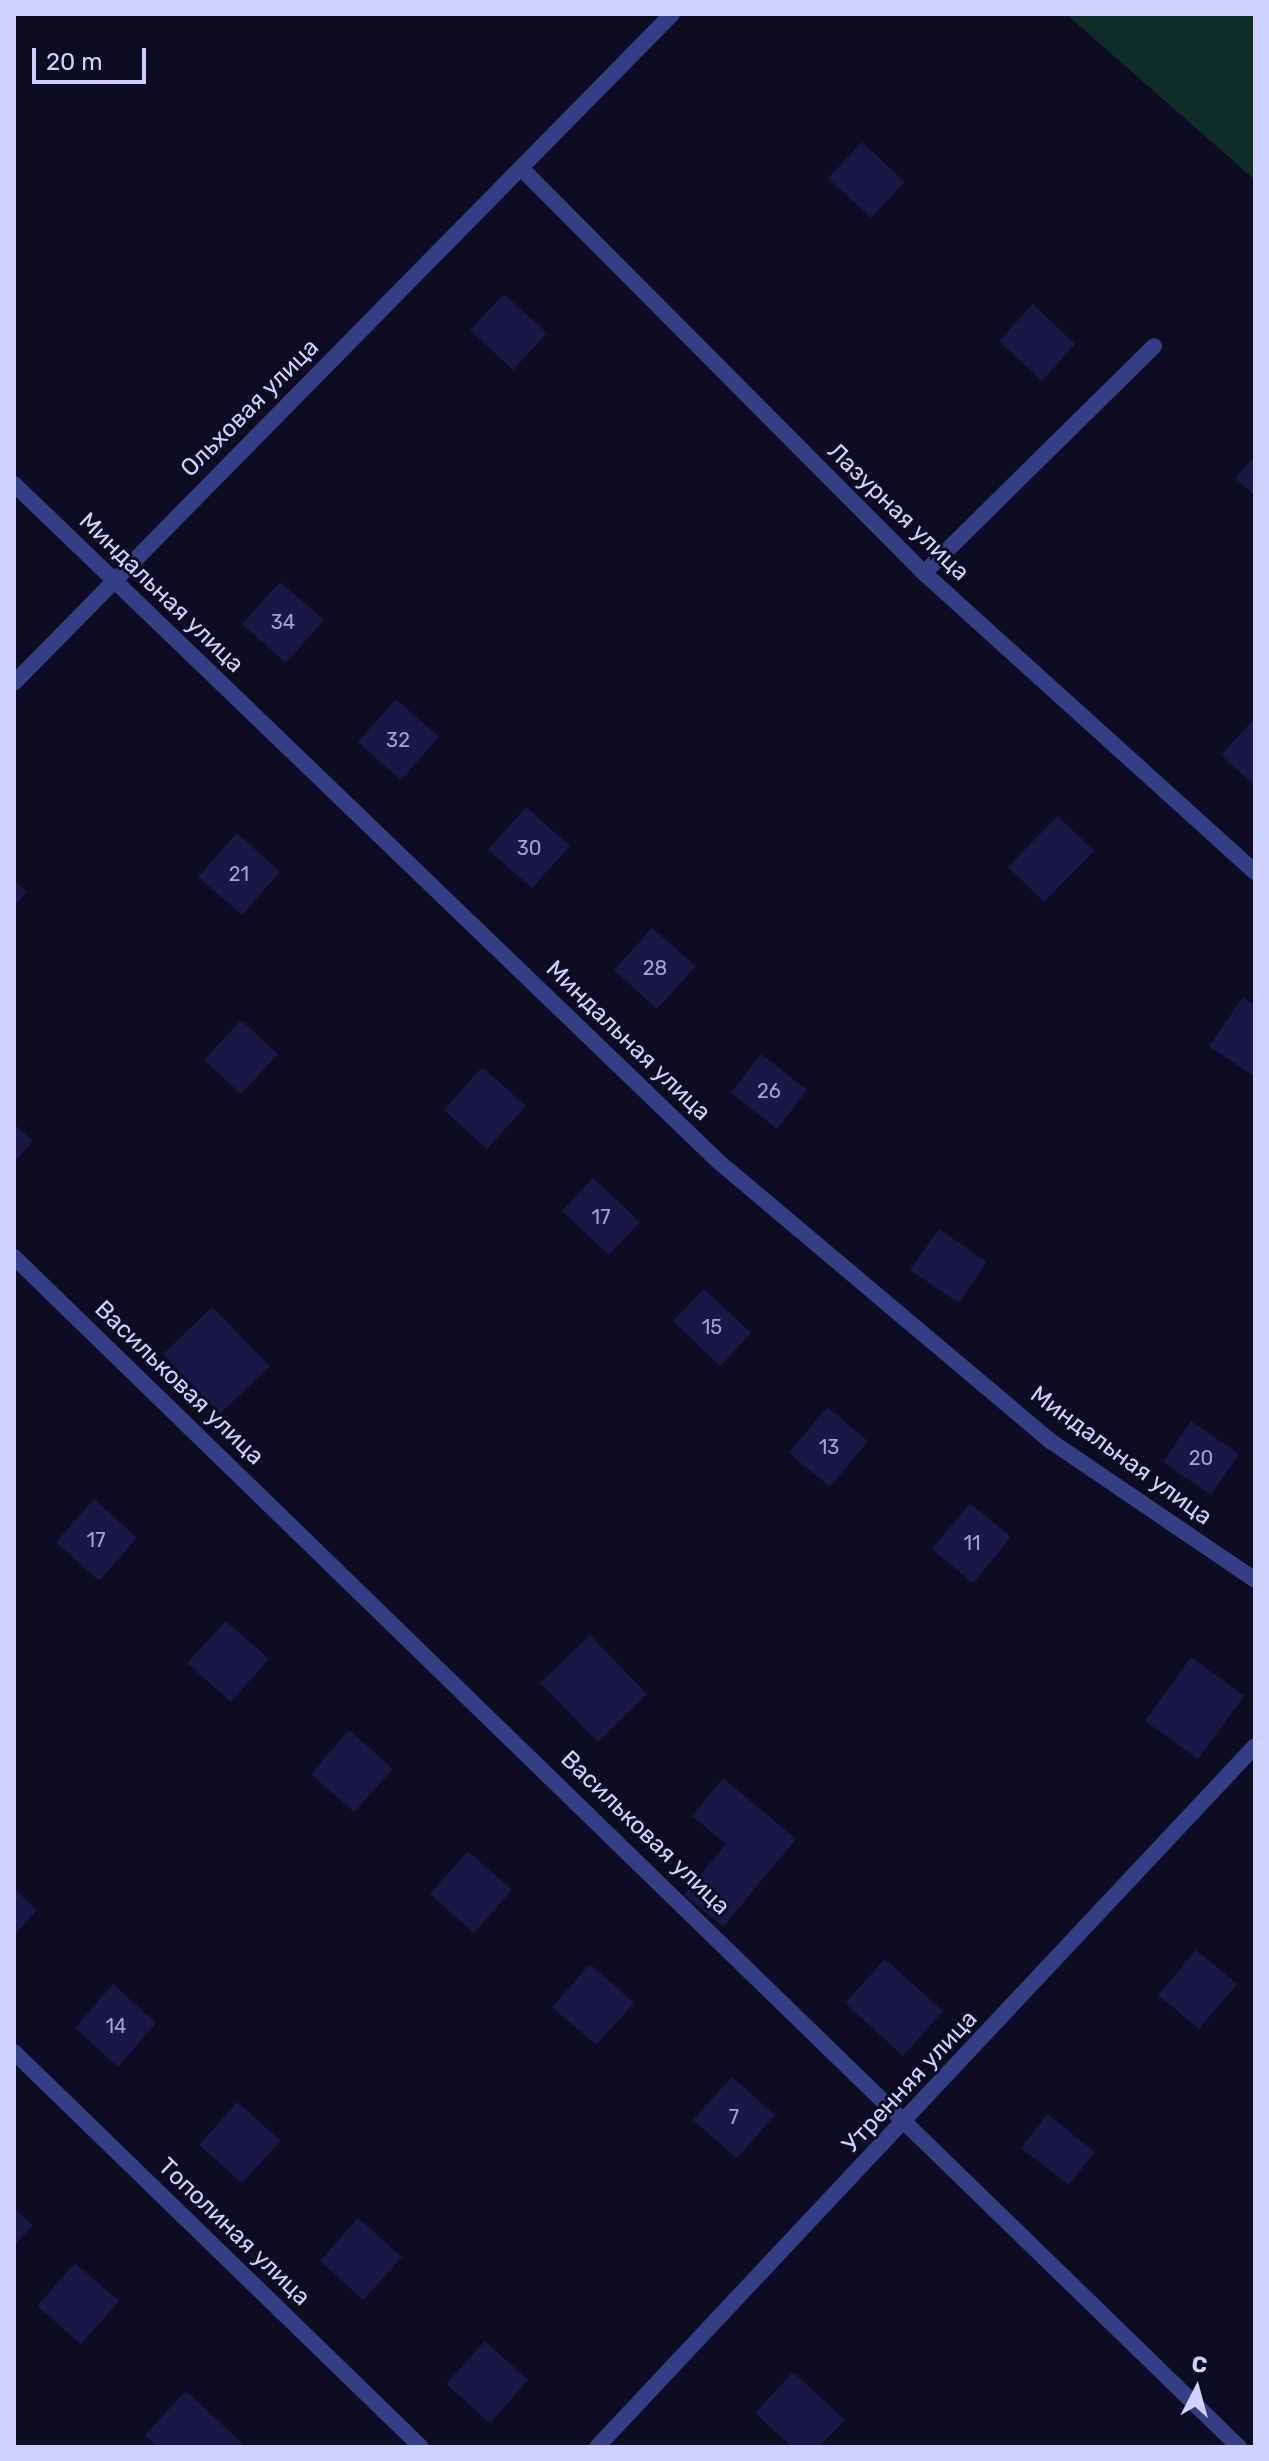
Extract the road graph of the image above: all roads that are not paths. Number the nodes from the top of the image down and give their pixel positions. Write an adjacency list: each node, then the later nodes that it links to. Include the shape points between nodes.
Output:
1 (672, 14): 2 (street, Ольховая улица)
2 (523, 170): 5 (street, Лазурная улица); 6 (street, Ольховая улица)
3 (1154, 346): 5 (street)
4 (14, 484): 6 (street, Миндальная улица)
5 (924, 573): 8 (street, Лазурная улица)
6 (112, 580): 7 (street, Ольховая улица); 10 (street, Миндальная улица, via 719,1162 1052,1442)
7 (14, 683)
8 (1255, 872)
9 (14, 1257): 13 (street, Васильковая улица)
10 (1255, 1580)
11 (1255, 1746): 13 (street, Утренняя улица)
12 (14, 2052): 14 (street, Тополиная улица)
13 (908, 2121): 15 (street, Утренняя улица); 16 (street, Васильковая улица)
14 (421, 2447)
15 (597, 2447)
16 (1239, 2447)

